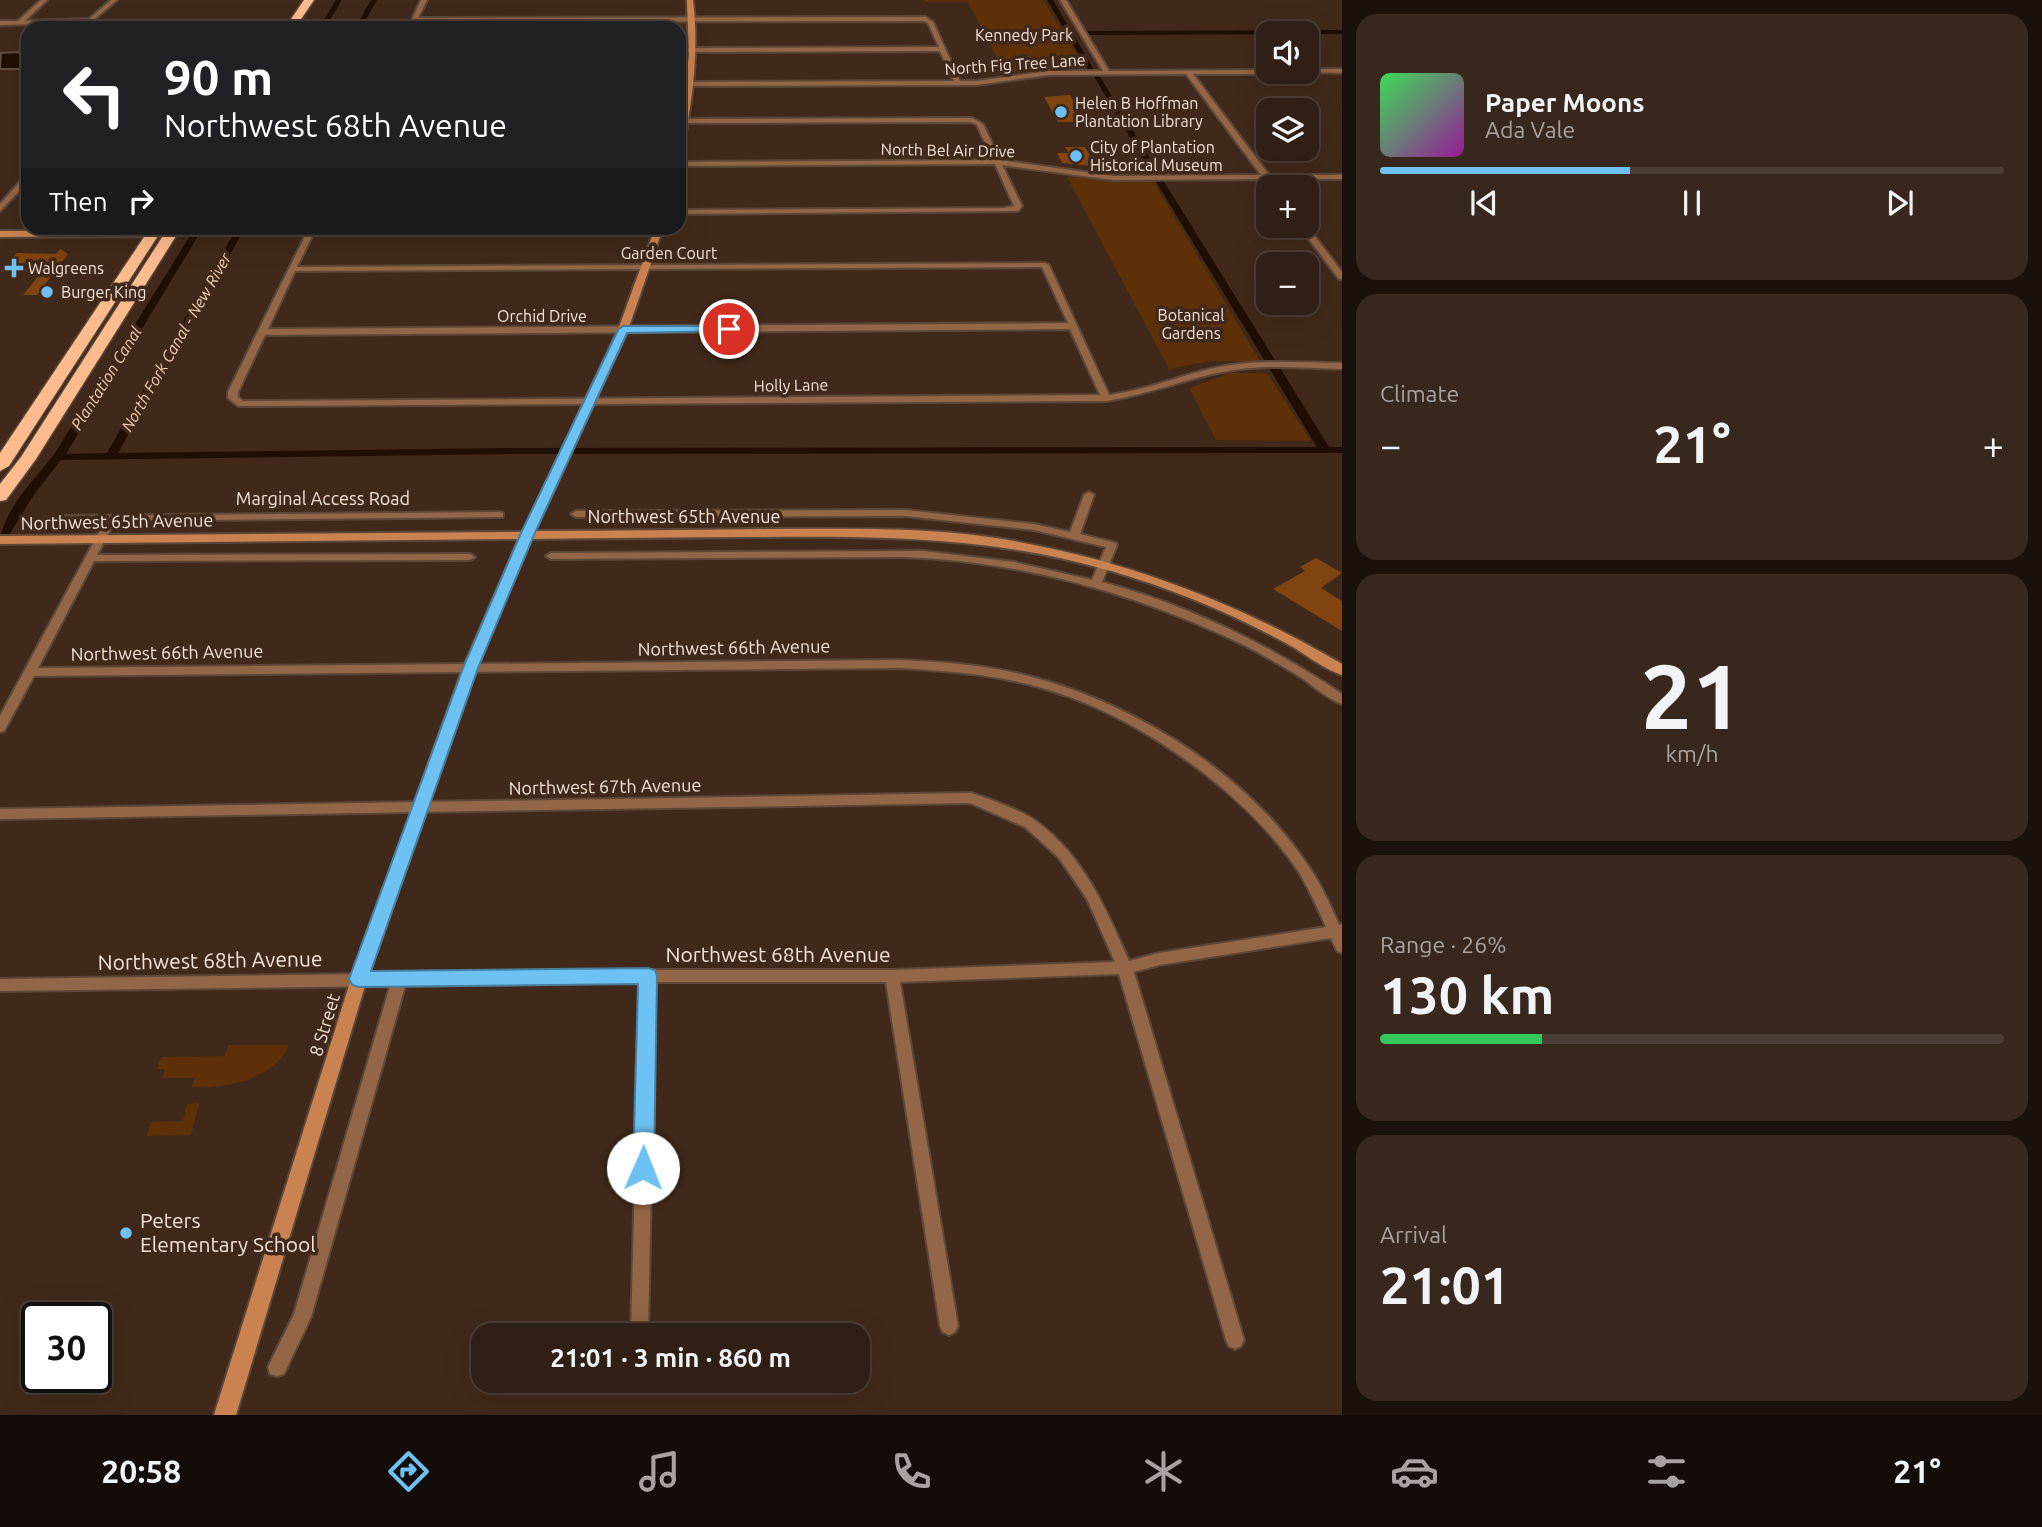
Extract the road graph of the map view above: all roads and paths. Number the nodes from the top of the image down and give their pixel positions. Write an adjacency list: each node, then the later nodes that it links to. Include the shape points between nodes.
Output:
1 (44, 0): 9 (street)
2 (114, 0): 10 (street)
3 (310, 0): 11 (highway)
4 (424, 0): 8 (street)
5 (690, 0): 7 (street)
6 (1063, 0): 22 (street)
7 (693, 19): 8 (street); 14 (street, via 925,19); 16 (street)
8 (415, 20)
9 (21, 21)
10 (90, 21)
11 (299, 21)
12 (0, 23): 13 (street)
13 (19, 23)
14 (943, 49): 16 (street); 24 (street)
15 (686, 50): 16 (street)
16 (693, 50): 26 (street)
17 (1319, 71): 18 (street)
18 (1334, 71): 19 (street); 23 (street)
19 (1342, 71)
20 (1188, 72): 21 (street, North Fig Tree Lane); 22 (street, North Fig Tree Lane); 31 (street)
21 (1256, 72)
22 (1107, 73): 24 (street, North Fig Tree Lane, via 1049,73)
23 (1342, 80)
24 (958, 83): 26 (street, North Fig Tree Lane)
25 (686, 84): 26 (street, North Fig Tree Lane)
26 (692, 84): 27 (street)
27 (686, 106)
28 (686, 121): 29 (street, via 972,120 980,124)
29 (997, 162): 30 (street, North Bel Air Drive); 32 (street, North Bel Air Drive, via 1096,177); 37 (street, via 1018,206 1015,209)
30 (686, 164)
31 (1265, 175)
32 (1256, 177)
33 (1319, 177): 34 (street, North Bel Air Drive)
34 (1342, 177)
35 (21, 186): 36 (street)
36 (0, 209)
37 (686, 212)
38 (0, 227): 39 (street)
39 (21, 227)
40 (21, 233): 41 (street)
41 (0, 234)
42 (151, 235): 56 (highway)
43 (169, 235): 57 (highway, via 28,459)
44 (309, 235): 48 (street)
45 (657, 235): 47 (street, 8 Street)
46 (1312, 238): 49 (street)
47 (647, 267): 48 (street, Garden Court); 50 (street, Garden Court, via 1045,265); 51 (street, 8 Street)
48 (292, 269): 52 (street)
49 (1342, 277)
50 (1074, 326): 51 (street, Orchid Drive); 54 (street)
51 (623, 330): 52 (street, Orchid Drive); 55 (street, 8 Street)
52 (261, 332): 55 (street, Holly Lane, via 233,392 236,401 258,405)
53 (1342, 366): 54 (street, Holly Lane, via 1232,367 1136,396)
54 (1106, 398): 55 (street, Holly Lane)
55 (590, 403): 63 (street, 8 Street)
56 (0, 466)
57 (0, 495)
58 (1088, 495): 64 (street)
59 (576, 514): 64 (street, via 905,513 995,521)
60 (499, 515): 62 (street, Marginal Access Road)
61 (63, 518): 62 (street, Marginal Access Road)
62 (111, 519): 65 (street)
63 (527, 535): 65 (street, Northwest 65th Avenue); 70 (street, Northwest 65th Avenue, via 931,534 1013,544); 72 (street, 8 Street)
64 (1074, 535): 70 (street, via 1112,545)
65 (101, 539): 66 (street, Northwest 65th Avenue); 69 (street)
66 (0, 540)
67 (551, 556): 71 (street, via 919,554 999,563)
68 (470, 557): 69 (street)
69 (91, 558): 74 (street)
70 (1104, 565): 71 (street); 73 (street, Northwest 65th Avenue, via 1232,610)
71 (1096, 583): 75 (street, via 1221,630)
72 (470, 668): 74 (street, Northwest 66th Avenue); 77 (street, 8 Street); 79 (street, Northwest 66th Avenue, via 900,664 1018,677 1077,695 1179,749 1250,807 1299,863)
73 (1342, 670)
74 (30, 672): 76 (street)
75 (1342, 700)
76 (0, 728)
77 (421, 807): 78 (street, Northwest 67th Avenue); 81 (street, Northwest 67th Avenue, via 971,798 1030,823 1064,854 1093,897); 84 (street, 8 Street)
78 (0, 814)
79 (1338, 930): 80 (street, Northwest 66th Avenue); 81 (street, Northwest 68th Avenue)
80 (1342, 947)
81 (1125, 968): 83 (street, Northwest 68th Avenue); 89 (street)
82 (648, 976): 83 (street, Northwest 68th Avenue); 85 (street, Northwest 68th Avenue); 87 (street)
83 (892, 976): 88 (street)
84 (359, 979): 85 (street, Northwest 68th Avenue); 86 (street, Northwest 68th Avenue); 91 (street, 8 Street)
85 (399, 979): 90 (street, via 302,1317)
86 (0, 985)
87 (640, 1323)
88 (949, 1326)
89 (1235, 1340)
90 (277, 1367)
91 (225, 1415)

